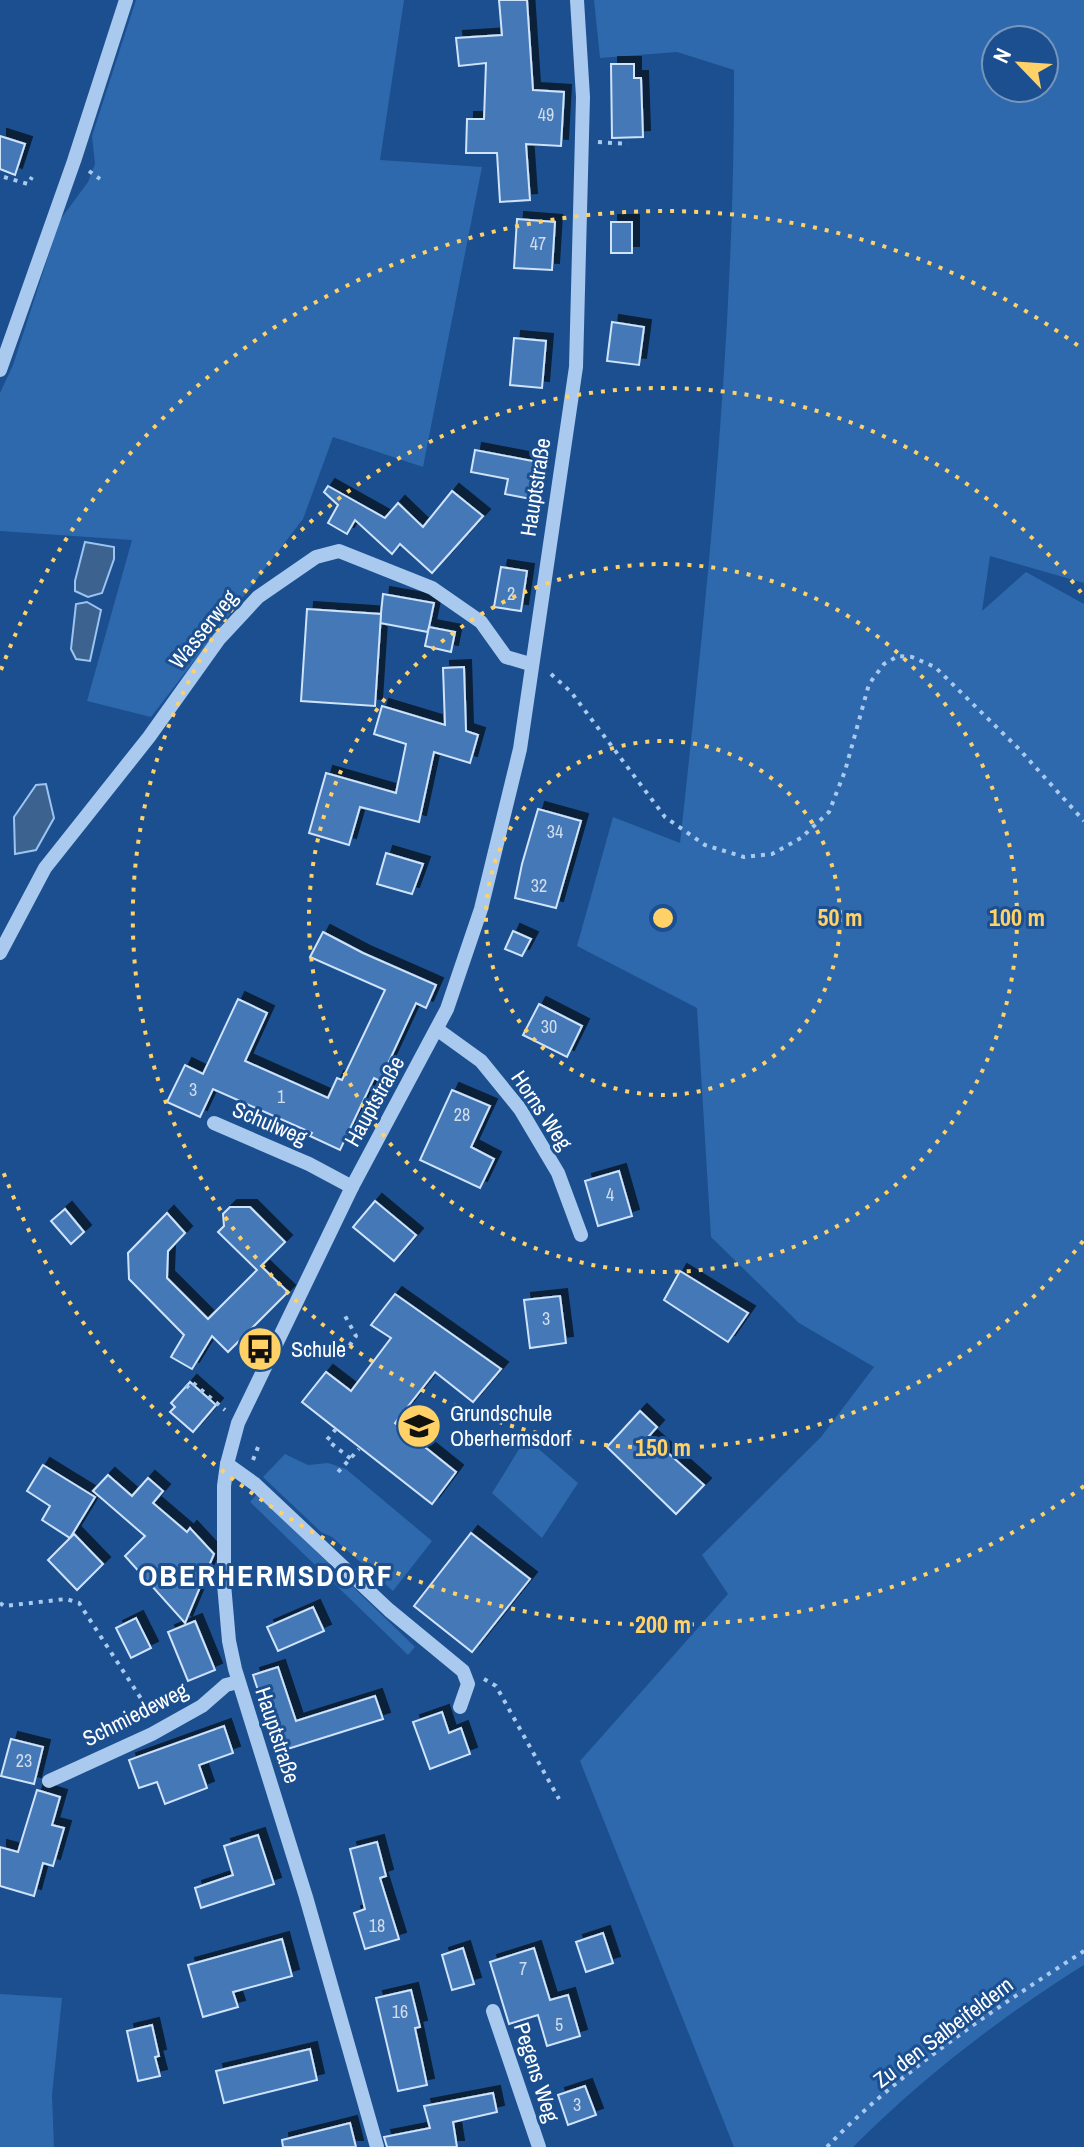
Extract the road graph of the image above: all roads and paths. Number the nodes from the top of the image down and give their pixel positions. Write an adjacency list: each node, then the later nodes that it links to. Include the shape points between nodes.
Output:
1 (126, 0): 9 (street)
2 (577, 0): 3 (street, Hauptstraße)
3 (582, 143): 4 (path); 10 (street, Hauptstraße, via 576,367)
4 (628, 144)
5 (91, 173): 8 (path)
6 (4, 177): 7 (path, via 23,184)
7 (32, 177)
8 (100, 179)
9 (0, 370)
10 (530, 664): 11 (path, via 571,692 665,817 705,845 744,857 772,854 801,838 829,812 869,684 898,656 935,667); 12 (street, Wasserweg, via 506,657 481,622 432,588 339,551 316,557 258,597 219,639 45,868); 13 (street, Hauptstraße, via 520,749 481,909)
11 (1084, 821)
12 (0, 953)
13 (438, 1030): 15 (street, Hauptstraße); 16 (street, Horns Weg, via 481,1061 520,1109 558,1173)
14 (214, 1123): 15 (street, Schulweg)
15 (352, 1187): 24 (street, Hauptstraße, via 255,1383)
16 (581, 1235)
17 (344, 1314): 18 (path, via 356,1336)
18 (344, 1354)
19 (186, 1388): 20 (path, via 192,1382)
20 (224, 1410)
21 (336, 1429): 23 (path, via 327,1440)
22 (359, 1449): 23 (path)
23 (351, 1459): 25 (path)
24 (227, 1464): 27 (street); 28 (street, Hauptstraße, via 224,1584)
25 (338, 1472)
26 (0, 1603): 30 (path, via 79,1603)
27 (463, 1671): 29 (street, via 468,1684); 32 (path, via 496,1686)
28 (238, 1682): 30 (street, Schmiedeweg); 35 (street, Hauptstraße)
29 (460, 1707)
30 (161, 1729): 31 (street, Schmiedeweg)
31 (49, 1781)
32 (559, 1799)
33 (1084, 1951): 37 (path, Zu den Salbeifeldern, via 894,2086)
34 (493, 2011): 36 (street, Pegens Weg)
35 (377, 2147)
36 (539, 2147)
37 (827, 2147)

